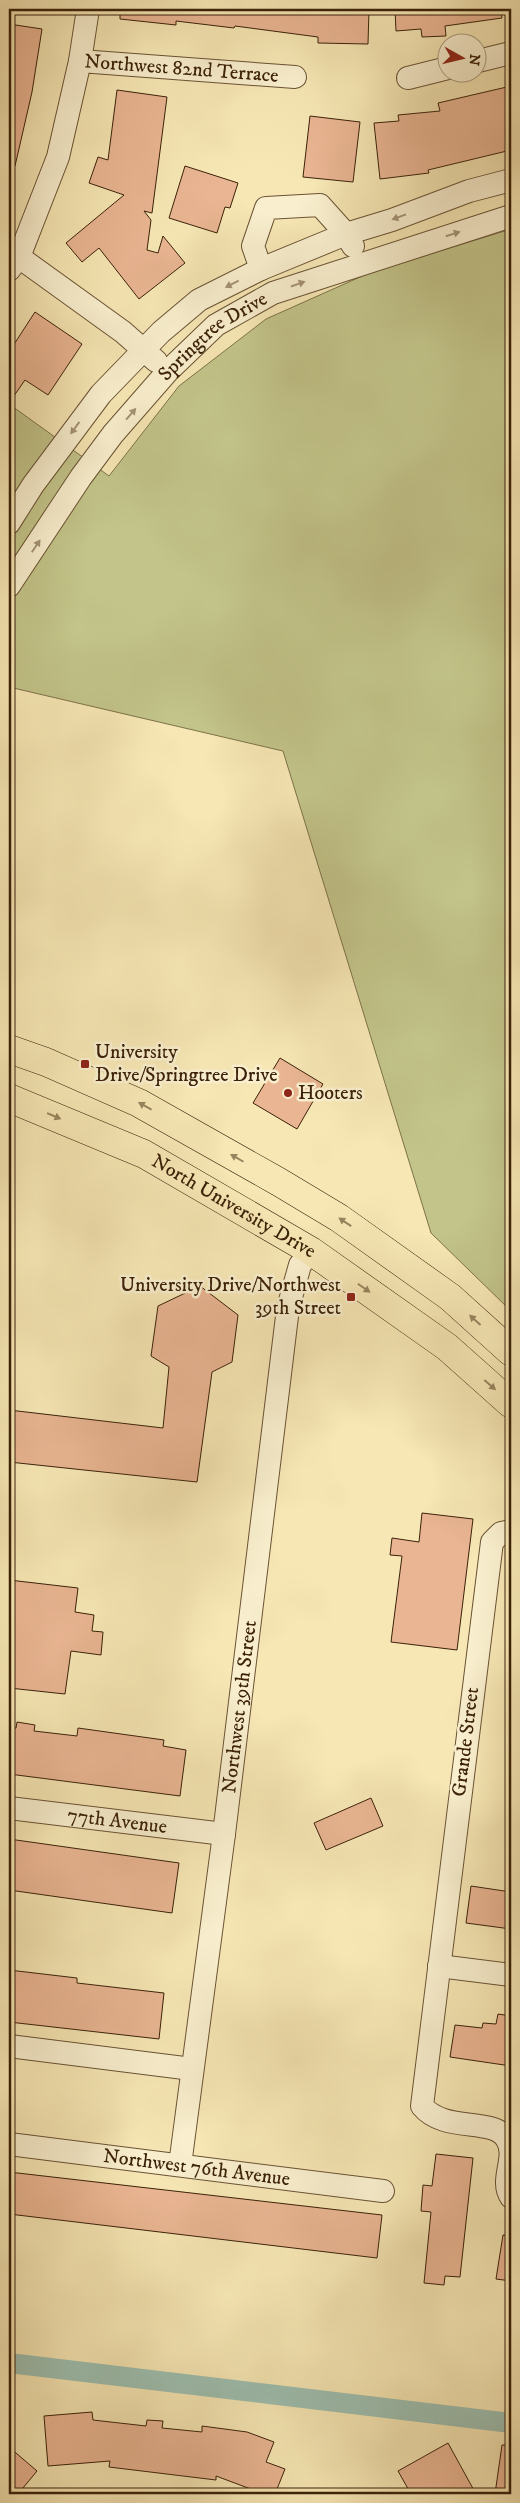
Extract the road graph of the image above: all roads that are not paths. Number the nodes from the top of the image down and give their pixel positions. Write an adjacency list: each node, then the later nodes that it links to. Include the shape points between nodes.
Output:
1 (88, 9): 4 (street)
2 (511, 53): 3 (street)
3 (488, 59)
4 (80, 61): 6 (street, Northwest 82nd Terrace); 12 (street, Northwest 82nd Terrace, via 58,158)
5 (438, 70): 7 (street)
6 (295, 77)
7 (408, 78)
8 (511, 180): 10 (street, Springtree Drive, one-way to 10, via 469,191)
9 (511, 216): 11 (street, Springtree Drive, one-way to 9)
10 (346, 234): 11 (street); 13 (street, Springtree Drive); 13 (street, via 320,205 266,208 253,246)
11 (362, 263): 15 (street, Springtree Drive, one-way to 11, via 216,325 273,293)
12 (14, 264): 14 (street, via 123,332)
13 (261, 269): 14 (street, Springtree Drive, one-way to 14, via 199,300)
14 (144, 350): 15 (street); 16 (street, Springtree Drive, one-way to 16, via 100,394)
15 (168, 371): 17 (street, Springtree Drive, one-way to 15, via 81,477)
16 (9, 523)
17 (9, 586)
18 (9, 1049): 21 (main road, one-way to 18, via 450,1298 355,1229 279,1182 139,1102)
19 (9, 1098): 20 (main road, North University Drive, one-way to 20, via 144,1154)
20 (311, 1251): 22 (main road, North University Drive, one-way to 22, via 447,1347); 25 (street, Northwest 39th Street, via 300,1265 288,1308)
21 (511, 1352)
22 (511, 1404)
23 (511, 1531): 26 (street, Grande Street, via 501,1532 492,1542)
24 (9, 1808): 25 (street, 77th Avenue)
25 (224, 1834): 29 (street, Northwest 39th Street)
26 (439, 1966): 27 (street); 33 (street, Grande Street, via 422,2106 429,2115 448,2122 492,2128 506,2137 511,2150 506,2188)
27 (511, 1975)
28 (9, 2046): 29 (street)
29 (192, 2069): 31 (street, Northwest 39th Street)
30 (9, 2144): 31 (street, Northwest 76th Avenue)
31 (180, 2165): 32 (street, Northwest 76th Avenue)
32 (383, 2191)
33 (511, 2197)

